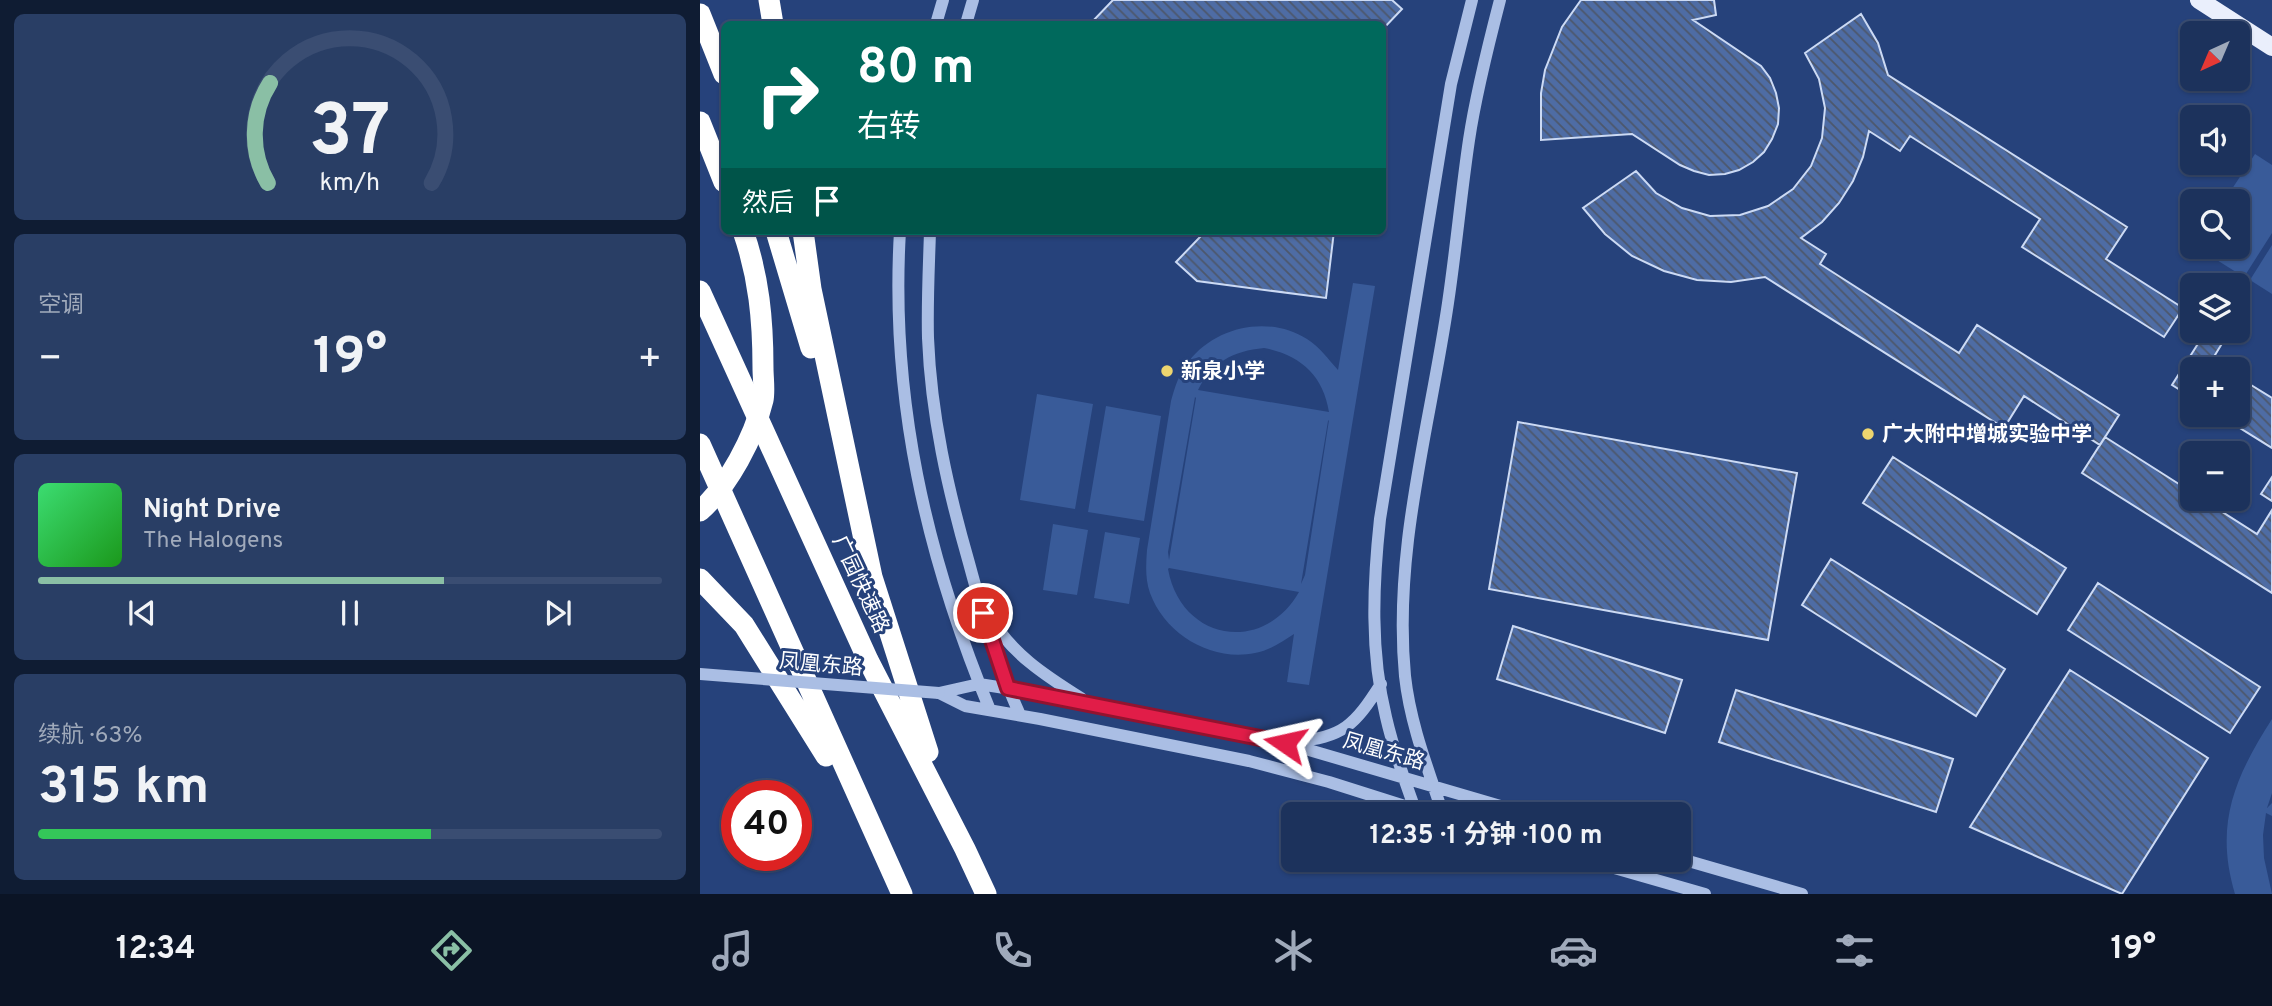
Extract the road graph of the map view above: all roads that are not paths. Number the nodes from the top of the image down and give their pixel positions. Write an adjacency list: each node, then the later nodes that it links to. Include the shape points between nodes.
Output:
1 (769, 0): 8 (highway)
2 (943, 0): 9 (street)
3 (973, 0): 10 (street)
4 (1472, 0): 28 (street, via 1451,84 1380,519 1374,576)
5 (1500, 0): 36 (street, via 1469,139 1403,595 1406,677 1415,729)
6 (2199, 0): 11 (main road)
7 (700, 14): 12 (highway)
8 (772, 21)
9 (937, 21)
10 (967, 21)
11 (2272, 47)
12 (721, 66)
13 (700, 122): 14 (highway)
14 (721, 174)
15 (744, 235): 23 (highway, bridge, via 763,318 763,400 740,462)
16 (777, 235): 22 (highway)
17 (804, 235): 22 (highway)
18 (900, 235): 27 (street, via 899,338 914,460 947,597)
19 (930, 235): 25 (street, via 928,338 934,398 945,466)
20 (700, 291): 42 (highway, 广园快速路, via 868,660)
21 (700, 444): 41 (highway)
22 (854, 491): 42 (highway, via 876,590 926,748)
23 (700, 511)
24 (700, 579): 41 (highway, via 744,625)
25 (977, 593): 29 (street); 31 (street, via 996,627 1022,657)
26 (700, 674): 30 (street, 凤凰东路, bridge)
27 (979, 684): 29 (street, 凤凰东路); 30 (street, 凤凰东路); 32 (street)
28 (1381, 684): 34 (street, via 1367,706 1338,732 1322,739); 35 (street, via 1385,715)
29 (1008, 688): 31 (street, 凤凰东路); 33 (street)
30 (939, 693): 32 (street, 凤凰东路, via 965,706)
31 (1090, 704): 34 (street, 凤凰东路)
32 (990, 710): 33 (street, 凤凰东路)
33 (1020, 715): 37 (street, 凤凰东路, via 1249,761)
34 (1285, 743): 35 (street, 凤凰东路)
35 (1404, 777): 36 (street, 凤凰东路); 38 (street)
36 (1433, 786): 39 (street); 40 (street, 凤凰东路)
37 (1393, 802)
38 (1413, 802)
39 (1439, 802)
40 (1487, 802)
41 (880, 845): 45 (highway)
42 (965, 849): 46 (highway, 广园快速路)
43 (1691, 862): 48 (street)
44 (1628, 872): 47 (street)
45 (902, 894)
46 (986, 894)
47 (1705, 894)
48 (1802, 894)

